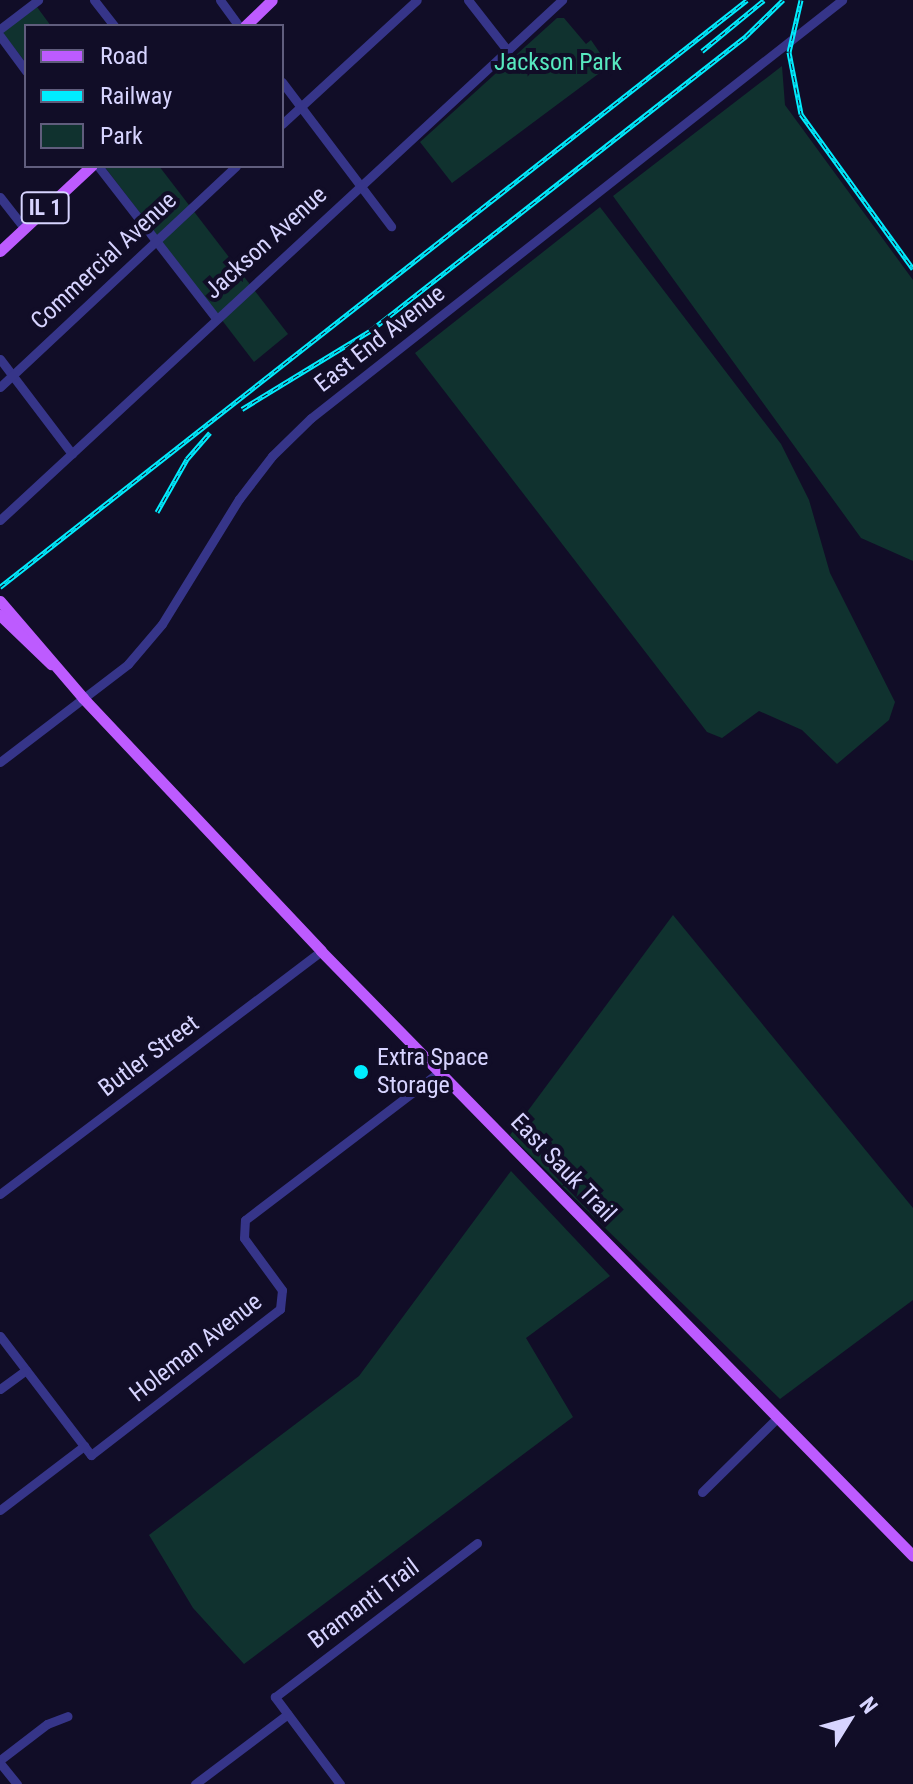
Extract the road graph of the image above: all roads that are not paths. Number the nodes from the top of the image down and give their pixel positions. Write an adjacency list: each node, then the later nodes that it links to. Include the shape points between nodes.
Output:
1 (38, 0): 12 (street)
2 (94, 0): 9 (street)
3 (220, 0): 10 (street)
4 (272, 0): 11 (main road)
5 (417, 0): 17 (street)
6 (468, 0): 14 (street)
7 (562, 0): 14 (street, Jackson Avenue)
8 (842, 0): 37 (street, East End Avenue, via 311,418 239,499 162,624 128,664)
9 (112, 24)
10 (240, 24)
11 (244, 24)
12 (0, 29)
13 (0, 36): 15 (street)
14 (507, 50): 22 (street, Jackson Avenue)
15 (24, 68)
16 (284, 85): 17 (street)
17 (301, 106): 18 (street); 22 (street)
18 (284, 122)
19 (89, 168): 25 (main road, IL 1)
20 (100, 168): 26 (street)
21 (234, 168): 26 (street, Commercial Avenue)
22 (361, 183): 24 (street); 28 (street, Jackson Avenue)
23 (0, 197): 25 (street)
24 (391, 226)
25 (24, 228): 27 (main road, IL 1)
26 (156, 239): 28 (street); 30 (street, Commercial Avenue)
27 (0, 251)
28 (215, 317): 32 (street, Jackson Avenue)
29 (0, 359): 30 (street)
30 (12, 375): 31 (street, Commercial Avenue); 32 (street)
31 (0, 387)
32 (72, 454): 33 (street, Jackson Avenue)
33 (0, 520)
34 (0, 601): 36 (main road, East Sauk Trail)
35 (0, 615): 36 (main road, East Sauk Trail)
36 (55, 666): 37 (main road, East Sauk Trail)
37 (83, 698): 38 (street, East End Avenue); 39 (main road, East Sauk Trail)
38 (0, 762)
39 (321, 951): 40 (main road, East Sauk Trail); 41 (street, Butler Street)
40 (439, 1072): 45 (main road, East Sauk Trail); 46 (street, Holeman Avenue, via 245,1220 244,1238 282,1290 280,1309)
41 (0, 1194)
42 (0, 1336): 43 (street)
43 (26, 1370): 44 (street); 46 (street)
44 (0, 1389)
45 (776, 1419): 47 (street); 50 (main road, East Sauk Trail)
46 (87, 1450): 48 (street, Holeman Avenue)
47 (702, 1492)
48 (0, 1510)
49 (477, 1543): 51 (street, Bramanti Trail, via 275,1697)
50 (913, 1556)
51 (288, 1714): 55 (street); 56 (street)
52 (68, 1716): 53 (street, via 47,1724)
53 (0, 1761): 54 (street)
54 (17, 1784)
55 (195, 1784)
56 (340, 1784)

